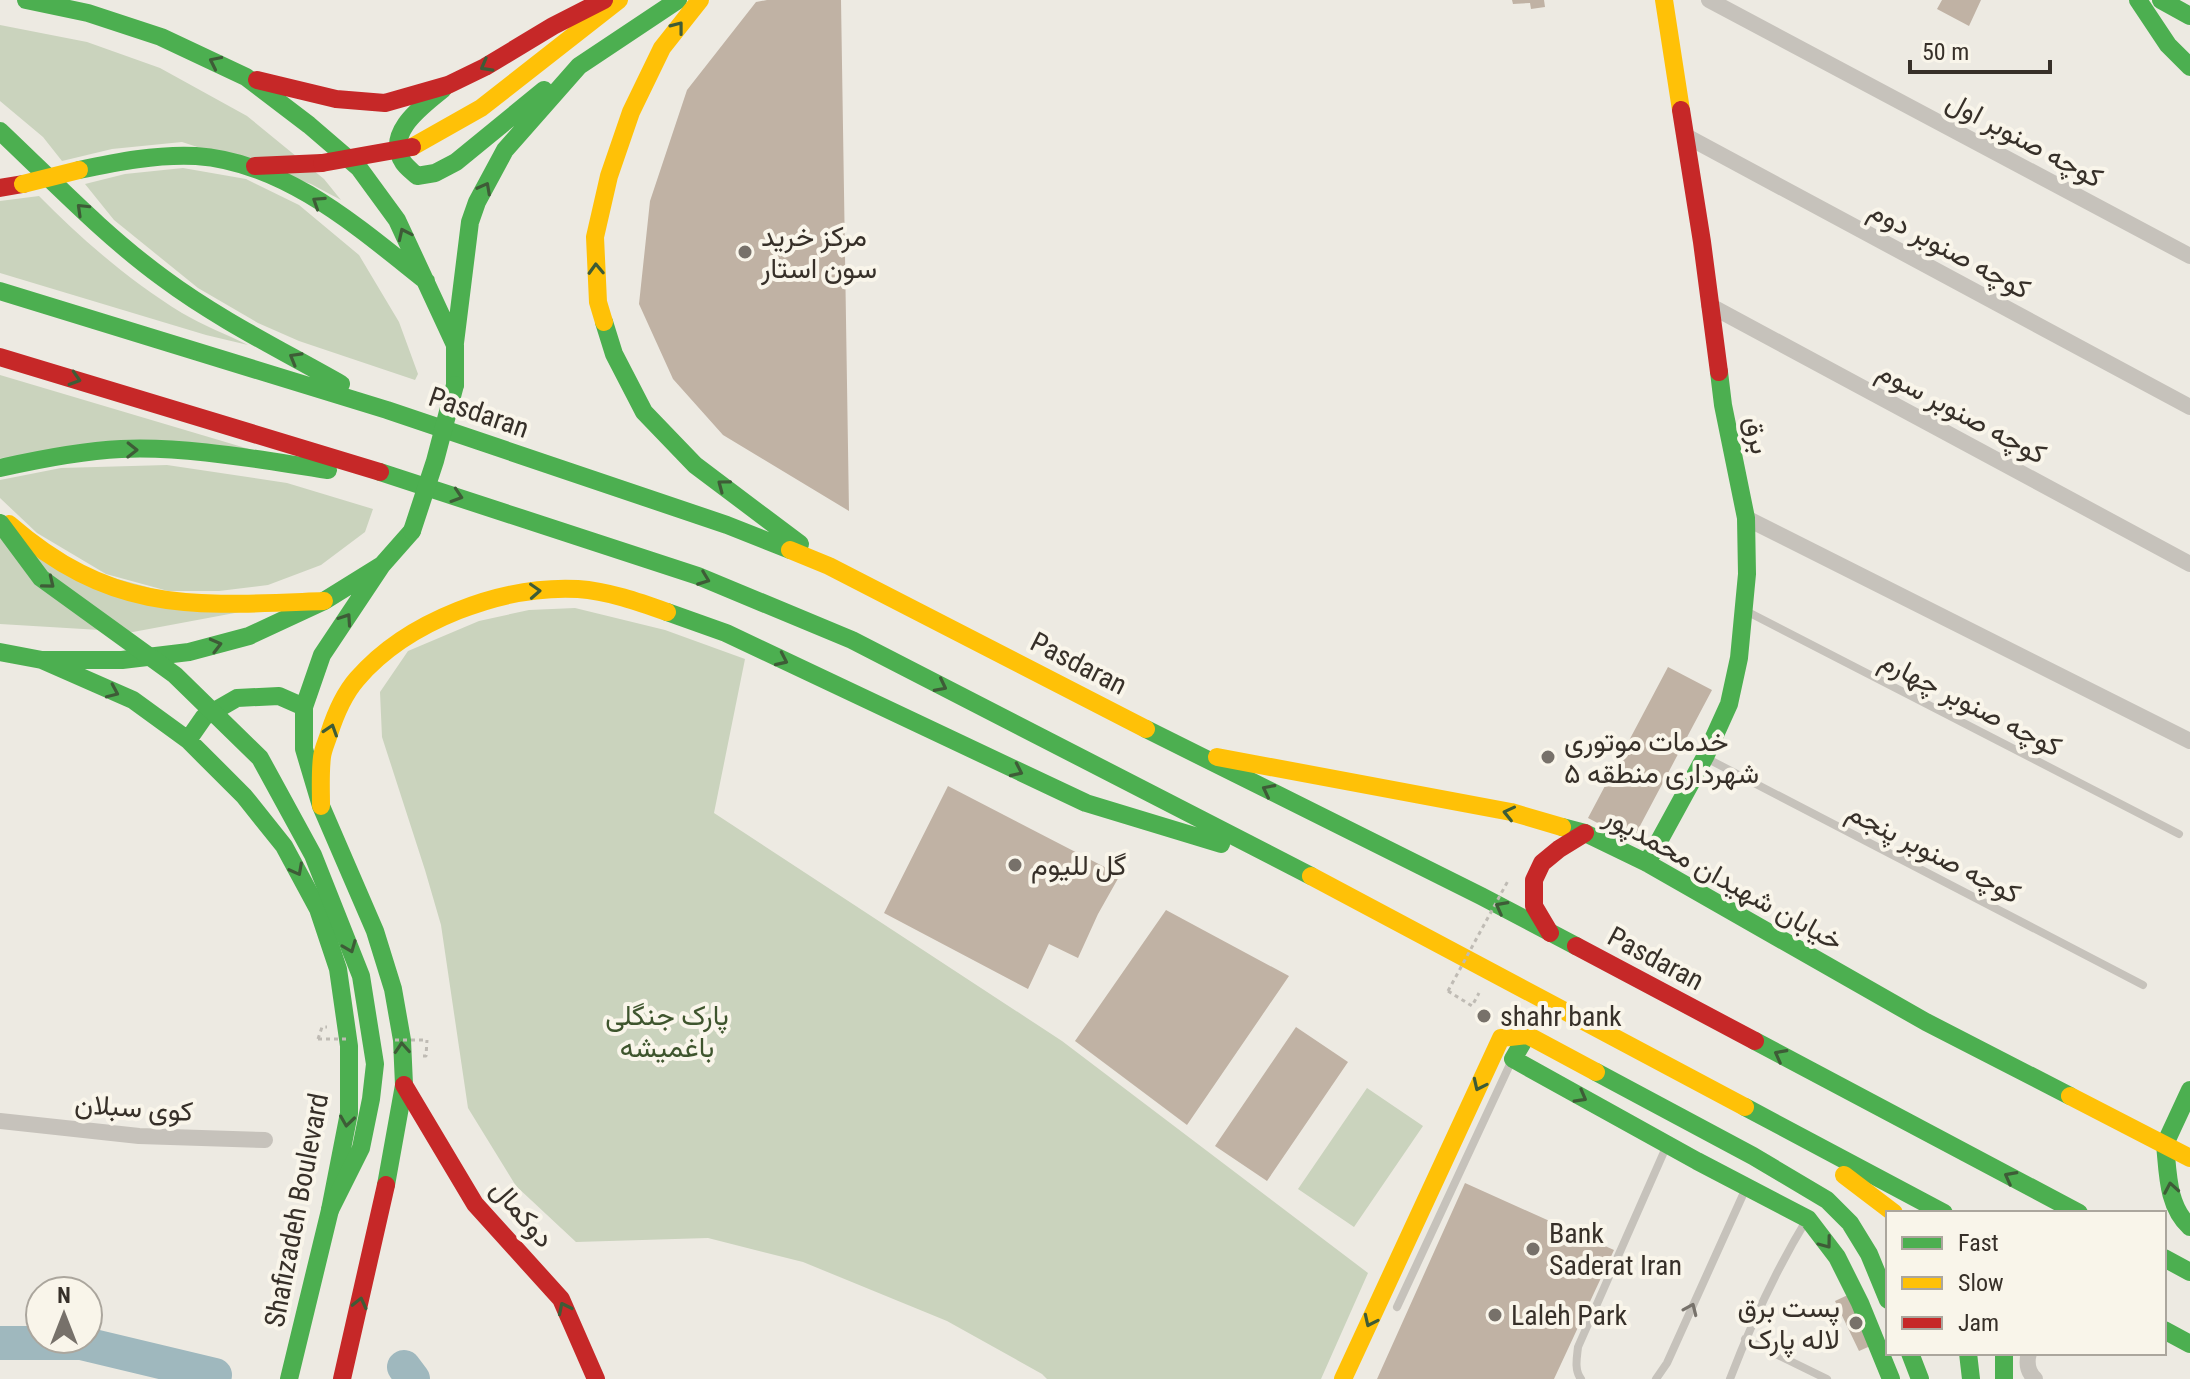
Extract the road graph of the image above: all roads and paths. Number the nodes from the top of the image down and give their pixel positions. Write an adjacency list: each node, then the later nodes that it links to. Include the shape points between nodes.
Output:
1 (26, 0): 13 (main road, one-way to 1, via 161,37)
2 (604, 0): 14 (main road, one-way to 14)
3 (619, 0): 17 (main road, bridge, via 481,108 412,147 322,163)
4 (678, 0): 11 (main road)
5 (700, 0): 34 (main road, one-way to 5, via 695,465 644,412 614,354 598,302 595,237 609,176 631,112 662,48)
6 (1664, 0): 16 (main road, برق)
7 (1709, 0): 19 (street, کوچه صنوبر اول)
8 (2138, 0): 12 (main road)
9 (2161, 0): 10 (main road)
10 (2190, 16)
11 (579, 66): 14 (main road, via 456,162 417,176 402,160 398,141 407,121); 23 (main road, one-way to 11, via 477,202 505,150)
12 (2190, 67)
13 (246, 77): 14 (main road, via 336,99 385,103); 20 (main road, one-way to 13, via 397,220 359,168)
14 (448, 85)
15 (0, 131): 26 (main road, one-way to 15, via 164,279)
16 (1686, 136): 22 (main road, برق); 25 (street, کوچه صنوبر دوم)
17 (249, 166): 18 (main road, bridge, via 199,156 144,157); 20 (main road, one-way to 17, via 297,188)
18 (0, 188)
19 (2190, 256)
20 (426, 281): 23 (main road)
21 (0, 291): 26 (main road, Pasdaran)
22 (1709, 305): 30 (main road, برق); 32 (street, کوچه صنوبر سوم)
23 (455, 345): 33 (main road, bridge, via 455,385 412,531)
24 (0, 357): 28 (main road, one-way to 28)
25 (2190, 407)
26 (387, 410): 34 (main road, Pasdaran, via 727,525)
27 (0, 468): 28 (main road, one-way to 28, via 123,449 193,452)
28 (414, 482): 48 (main road, one-way to 48, via 698,576 852,640)
29 (0, 515): 35 (main road, via 33,546 88,579 146,598 209,605)
30 (1746, 518): 36 (main road, برق); 41 (street)
31 (0, 523): 69 (main road, one-way to 69, bridge, via 41,578 175,675 260,758 313,855 361,976 375,1064 361,1148)
32 (2190, 564)
33 (382, 565): 35 (main road); 39 (main road, one-way to 33, via 322,655)
34 (829, 566): 42 (main road, Pasdaran)
35 (324, 601): 38 (main road, one-way to 35, via 122,660 189,652 249,636)
36 (1743, 610): 43 (main road, برق, via 1729,704); 46 (lane, کوچه صنوبر چهارم)
37 (0, 652): 38 (main road)
38 (42, 660): 40 (main road, Shafizadeh Boulevard, one-way to 40, via 133,700)
39 (304, 707): 40 (main road, via 279,696 237,698 204,717); 44 (main road, via 304,749)
40 (188, 740): 69 (main road, Shafizadeh Boulevard, one-way to 69, via 284,846 318,909 338,969 349,1046 349,1113)
41 (2190, 741)
42 (1193, 752): 45 (main road, خیابان شهیدان محمدپور, one-way to 42, via 1511,812); 50 (main road, Pasdaran, one-way to 42)
43 (1705, 757): 47 (main road, برق); 51 (lane, کوچه صنوبر پنجم)
44 (321, 806): 48 (main road, one-way to 48, via 322,756 335,716 356,680 386,653 422,628 471,605 520,592 579,589 633,600 726,633 1086,803); 59 (main road, one-way to 44, via 393,989 375,931)
45 (1585, 833): 47 (main road, خیابان شهیدان محمدپور); 50 (main road, via 1542,863 1534,880 1534,906)
46 (2179, 834)
47 (1647, 863): 65 (main road, خیابان شهیدان محمدپور, via 1926,1022)
48 (1292, 866): 62 (main road)
49 (1509, 879): 52 (path, bridge, via 1448,991)
50 (1550, 933): 72 (main road, Pasdaran, one-way to 50)
51 (2143, 985)
52 (1472, 1006)
53 (322, 1027): 55 (path)
54 (1527, 1035): 58 (main road); 75 (main road, via 1827,1200 1850,1223); 90 (main road, one-way to 90, via 1501,1038)
55 (318, 1039)
56 (427, 1040): 57 (path)
57 (426, 1056)
58 (1513, 1059): 64 (main road, one-way to 64); 79 (lane)
59 (404, 1085): 88 (main road, one-way to 59); 89 (main road, دوکمال, one-way to 59, via 561,1299 475,1204)
60 (2190, 1090): 65 (main road)
61 (0, 1121): 63 (street, کوی سبلان, via 139,1136)
62 (1780, 1126): 70 (main road); 71 (main road)
63 (265, 1140)
64 (1667, 1144): 66 (main road); 91 (lane, via 1578,1347)
65 (2165, 1144): 67 (main road, خیابان شهیدان محمدپور); 74 (main road, one-way to 65, via 2171,1198)
66 (1691, 1158): 68 (main road); 75 (main road, via 1701,1139 1819,1207)
67 (2190, 1158)
68 (1746, 1187): 73 (main road); 92 (lane, one-way to 68)
69 (330, 1210): 87 (main road, Shafizadeh Boulevard)
70 (1891, 1211)
71 (1940, 1211)
72 (2075, 1211)
73 (1808, 1219): 81 (lane); 95 (main road, one-way to 95, via 1837,1257)
74 (2190, 1227)
75 (1869, 1254): 78 (main road)
76 (2166, 1259): 77 (main road)
77 (2190, 1272)
78 (1886, 1295)
79 (1397, 1307)
80 (2166, 1331): 82 (main road)
81 (1745, 1339): 93 (lane); 94 (lane)
82 (2190, 1344)
83 (1911, 1355): 96 (main road)
84 (1968, 1355): 97 (main road)
85 (2004, 1355): 98 (main road)
86 (2028, 1355): 99 (street)
87 (289, 1379)
88 (342, 1379)
89 (596, 1379)
90 (1343, 1379)
91 (1581, 1379)
92 (1656, 1379)
93 (1730, 1379)
94 (1827, 1379)
95 (1891, 1379)
96 (1920, 1379)
97 (1971, 1379)
98 (2004, 1379)
99 (2035, 1379)

